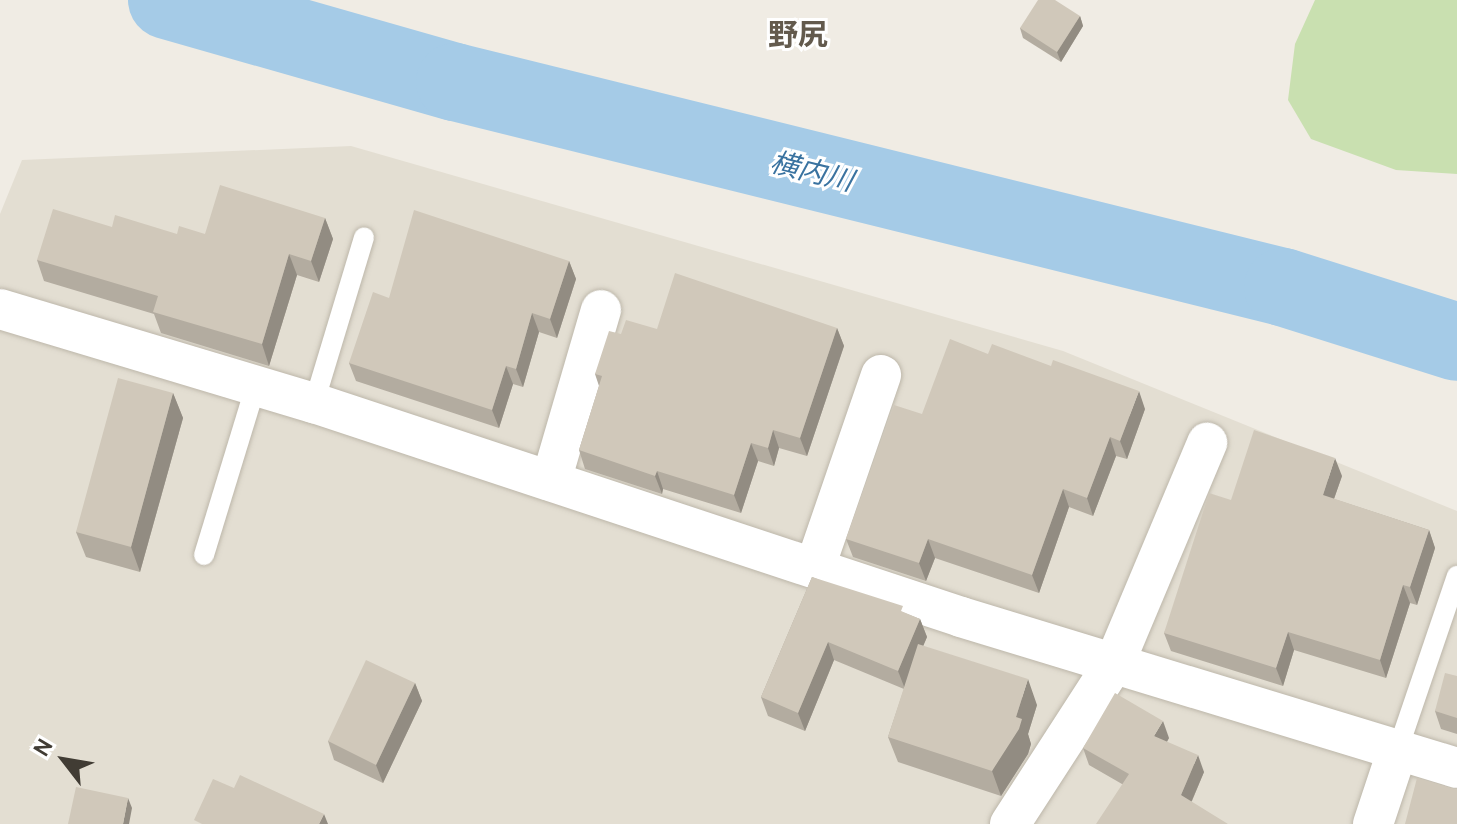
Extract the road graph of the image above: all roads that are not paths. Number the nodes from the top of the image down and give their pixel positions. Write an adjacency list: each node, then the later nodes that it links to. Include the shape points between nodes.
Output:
1 (364, 237): 6 (lane)
2 (0, 309): 5 (street)
3 (601, 310): 8 (street)
4 (881, 375): 10 (street)
5 (256, 385): 6 (street); 9 (lane)
6 (314, 403): 8 (street)
7 (1207, 443): 12 (street)
8 (551, 481): 10 (street)
9 (204, 555)
10 (815, 567): 12 (street)
11 (1457, 576): 13 (lane)
12 (1115, 662): 13 (street); 15 (street)
13 (1398, 749): 14 (street); 16 (street)
14 (1457, 768)
15 (1010, 824)
16 (1373, 824)

